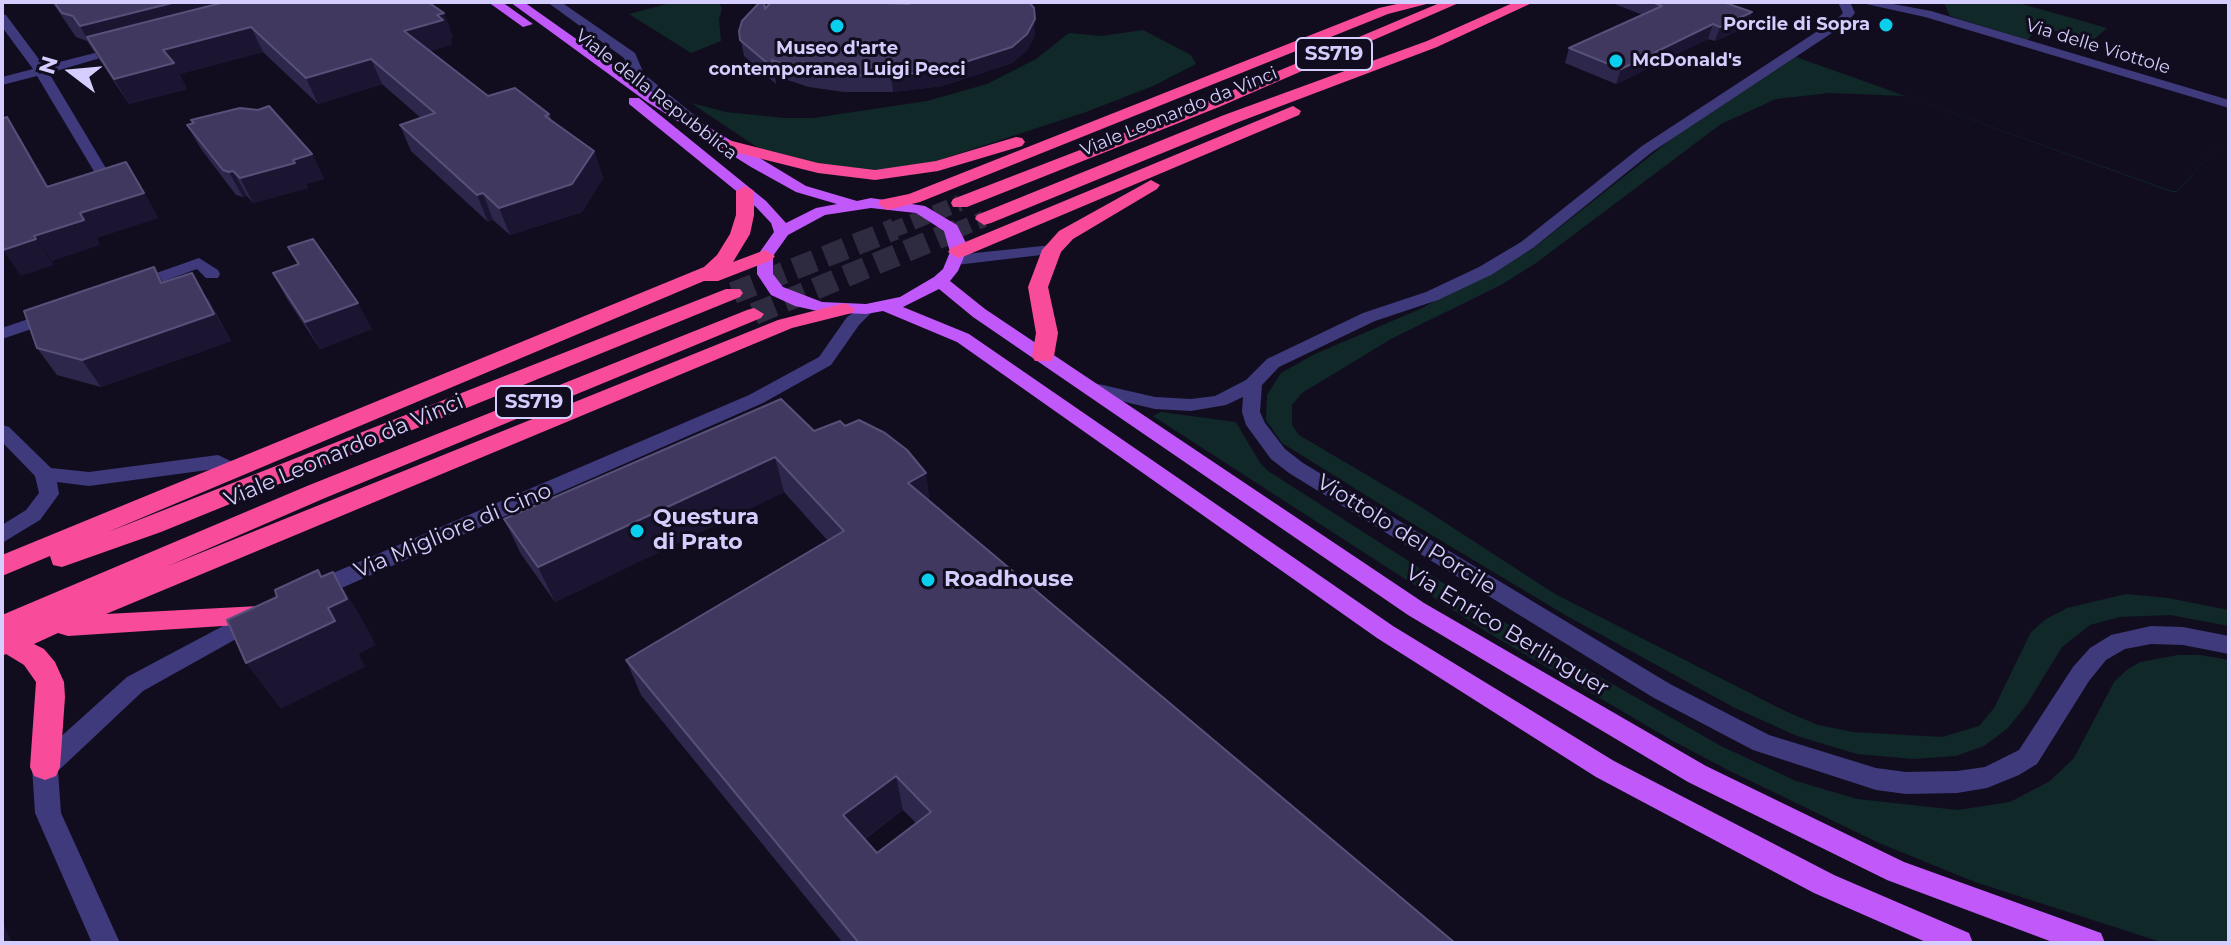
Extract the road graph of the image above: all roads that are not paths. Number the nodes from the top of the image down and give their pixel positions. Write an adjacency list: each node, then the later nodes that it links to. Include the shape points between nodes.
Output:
1 (494, 2): 20 (main road, Viale della Repubblica, via 580,59)
2 (516, 2): 17 (main road, Viale della Repubblica)
3 (553, 2): 17 (street, Viale della Repubblica, via 630,56 638,76)
4 (1427, 2): 14 (highway, via 1384,11)
5 (1454, 2): 21 (highway, Viale Leonardo da Vinci / SS719)
6 (1527, 2): 10 (highway, Viale Leonardo da Vinci / SS719)
7 (1844, 2): 39 (street, via 1849,13 1843,20 1647,149 1527,245 1432,296 1369,317 1288,354)
8 (1863, 2): 15 (street, Via delle Viottole, via 1927,14)
9 (2, 18): 12 (street)
10 (1432, 44): 16 (highway, via 1395,67); 24 (highway, Viale Leonardo da Vinci / SS719)
11 (130, 48): 12 (street)
12 (41, 71): 13 (street); 19 (street)
13 (2, 81)
14 (1160, 98): 18 (highway, via 959,161 896,173 837,172); 23 (highway, via 922,195)
15 (2229, 104)
16 (1291, 112): 26 (highway, via 1151,184 1066,235); 28 (highway)
17 (710, 134): 18 (main road, Viale della Repubblica)
18 (728, 145): 22 (main road, Viale della Repubblica, via 801,189)
19 (103, 175)
20 (745, 191): 25 (main road, Viale della Repubblica, via 774,217); 31 (highway, via 744,224 725,259)
21 (960, 203)
22 (855, 204): 23 (main road); 25 (main road, via 821,211)
23 (887, 204): 28 (main road, via 920,209 945,222 956,236)
24 (984, 219)
25 (782, 232): 27 (main road)
26 (1052, 250): 28 (street); 38 (highway, via 1038,287 1047,333)
27 (765, 256): 31 (highway); 34 (main road, via 765,274 777,291 801,302)
28 (957, 256): 30 (main road)
29 (212, 274): 32 (street, via 199,263)
30 (940, 281): 34 (main road, via 916,296); 38 (main road, Via Enrico Berlinguer)
31 (670, 289): 42 (highway)
32 (114, 293)
33 (733, 293): 46 (highway, Viale Leonardo da Vinci / SS719, via 152,526)
34 (866, 308): 47 (street, Via Migliore di Cino, via 825,361 756,399); 48 (highway, via 785,324); 53 (main road, via 963,338 1385,632 1605,769 1824,884)
35 (72, 309): 37 (street)
36 (754, 314): 49 (highway, Viale Leonardo da Vinci / SS719, via 316,492)
37 (2, 334)
38 (1043, 356): 40 (main road, Via Enrico Berlinguer)
39 (1253, 384): 40 (street, via 1219,401 1191,405); 50 (street, Viottolo del Porcile, via 1251,412 1256,425 1296,468 1662,691 1762,743 1840,770 1906,783 1987,777 2028,757 2081,674 2119,641 2183,636)
40 (1094, 389): 54 (main road, Via Enrico Berlinguer, via 1416,609 1697,774 1896,871)
41 (2, 431): 43 (street)
42 (234, 471): 43 (street, via 218,462 89,479); 45 (highway)
43 (45, 474): 44 (street, via 49,494 33,515)
44 (2, 535)
45 (2, 566)
46 (2, 579)
47 (277, 607): 48 (highway); 51 (street, Via Migliore di Cino, via 135,684)
48 (50, 627): 49 (highway)
49 (4, 638): 51 (highway, via 34,657 50,682)
50 (2229, 645)
51 (45, 767): 52 (street, via 48,813)
52 (106, 943)
53 (1959, 943)
54 (2091, 943)

